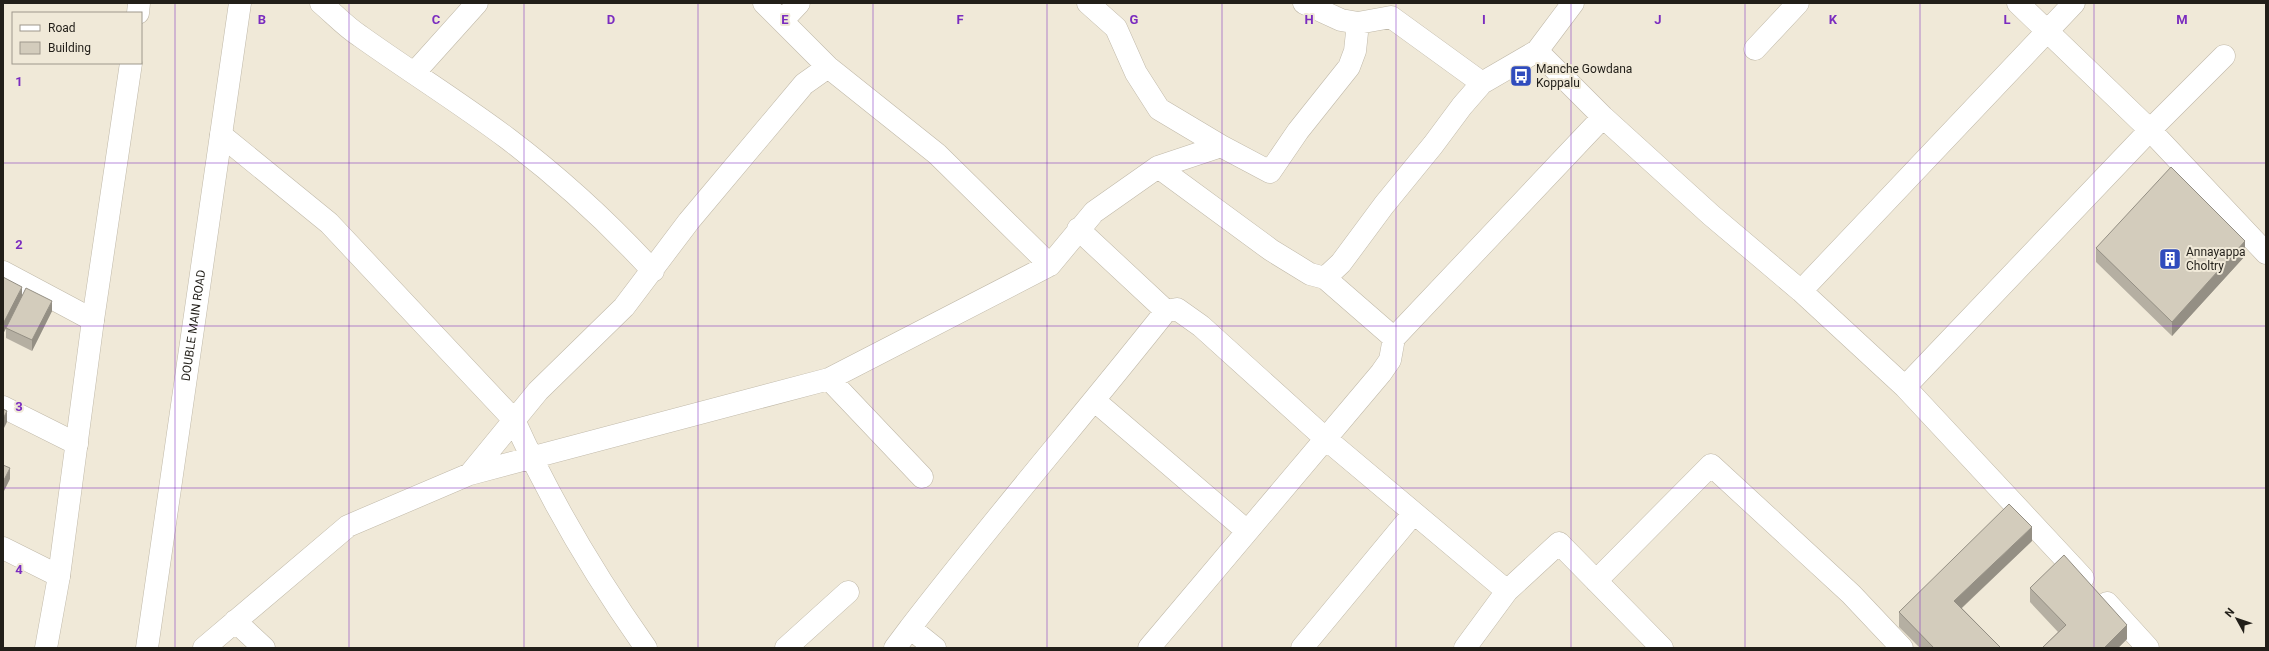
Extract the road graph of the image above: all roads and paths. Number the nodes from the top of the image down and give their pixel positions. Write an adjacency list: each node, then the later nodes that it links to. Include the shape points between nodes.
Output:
1 (240, 3): 24 (street, DOUBLE MAIN ROAD)
2 (321, 3): 20 (street, via 359,36)
3 (477, 3): 20 (street)
4 (764, 3): 12 (street)
5 (799, 3): 12 (street)
6 (1088, 3): 25 (street, via 1116,28 1136,72 1159,109)
7 (1304, 3): 13 (street, via 1341,20)
8 (1573, 3): 16 (street)
9 (1798, 3): 15 (street)
10 (2018, 3): 14 (street)
11 (2074, 3): 14 (street)
12 (783, 20): 19 (street)
13 (1358, 23): 21 (street, via 1391,18); 25 (street, via 1349,67 1298,131 1270,172)
14 (2049, 31): 23 (street); 33 (street)
15 (1755, 50)
16 (1537, 51): 21 (street); 22 (street)
17 (2224, 56): 23 (street)
18 (131, 64): 35 (street)
19 (828, 67): 29 (street, via 937,154); 30 (street, via 804,84 689,221)
20 (415, 72): 30 (street, via 507,138 574,192 618,233)
21 (1482, 83): 32 (street, via 1341,263)
22 (1603, 117): 33 (street, via 1711,215); 36 (street)
23 (2150, 130): 28 (street); 38 (street)
24 (221, 135): 41 (street, via 329,224); 58 (street, DOUBLE MAIN ROAD)
25 (1221, 146): 26 (street)
26 (1158, 167): 27 (street, via 1094,212); 32 (street, via 1271,250 1310,274)
27 (1078, 229): 29 (street); 34 (street)
28 (2266, 254)
29 (1050, 265): 37 (street)
30 (653, 271): 41 (street, via 624,307 538,391)
31 (3, 272): 35 (street)
32 (1325, 278): 36 (street)
33 (1801, 291): 38 (street)
34 (1166, 311): 39 (street); 42 (street, via 1177,309 1201,326)
35 (92, 320): 43 (street)
36 (1394, 338): 42 (street, via 1390,360)
37 (829, 379): 44 (street); 46 (street)
38 (1905, 387): 56 (street)
39 (1095, 401): 48 (street); 55 (street, via 959,564)
40 (3, 407): 43 (street)
41 (514, 420): 44 (street); 45 (street)
42 (1326, 439): 47 (street); 48 (street)
43 (77, 444): 50 (street)
44 (532, 459): 45 (street); 61 (street, via 567,525)
45 (470, 474): 54 (street, via 348,526)
46 (922, 477)
47 (1413, 514): 52 (street); 66 (street)
48 (1247, 531): 65 (street)
49 (3, 548): 50 (street)
50 (59, 576): 57 (street)
51 (1596, 581): 52 (street, via 1559,543); 68 (street); 69 (street, via 1711,465 1852,594)
52 (1507, 591): 67 (street)
53 (848, 592): 62 (street)
54 (235, 621): 59 (street); 60 (street)
55 (910, 628): 63 (street); 64 (street)
56 (2138, 644)
57 (46, 648)
58 (147, 648)
59 (204, 648)
60 (264, 648)
61 (646, 648)
62 (786, 648)
63 (895, 648)
64 (935, 648)
65 (1149, 648)
66 (1302, 648)
67 (1465, 648)
68 (1662, 648)
69 (1902, 648)

